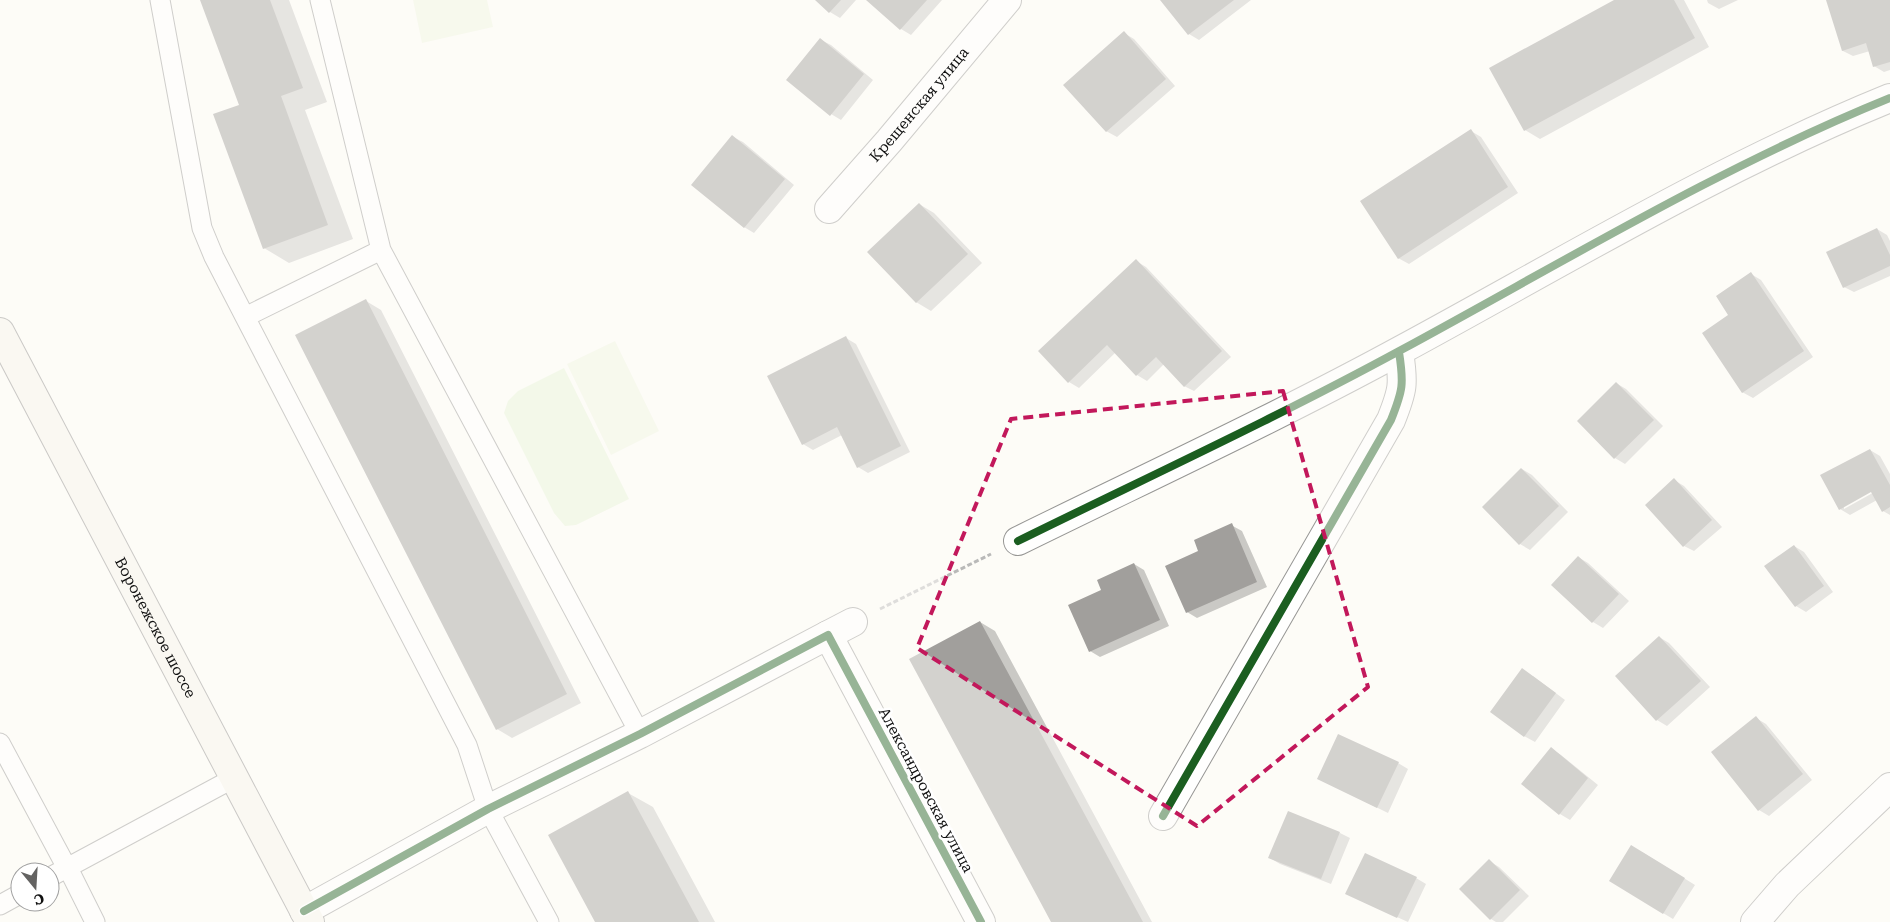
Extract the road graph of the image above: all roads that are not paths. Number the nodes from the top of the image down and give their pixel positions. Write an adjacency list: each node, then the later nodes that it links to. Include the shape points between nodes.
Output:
1 (160, 0): 7 (lane, via 202,228)
2 (320, 0): 6 (lane)
3 (1007, 0): 5 (street, Крещенская улица)
4 (1890, 98): 9 (street, via 1832,122 1696,188)
5 (829, 209)
6 (381, 250): 7 (lane); 13 (lane)
7 (245, 317): 17 (lane, via 467,745)
8 (0, 332): 15 (main road, Воронежское шоссе)
9 (1399, 352): 10 (street); 18 (street, via 1403,378 1400,398 1391,420)
10 (1018, 541)
11 (854, 622): 12 (street)
12 (828, 636): 13 (street); 24 (street, Александровская улица)
13 (640, 734): 17 (street)
14 (0, 743): 19 (lane)
15 (234, 778): 19 (lane); 21 (main road, Воронежское шоссе)
16 (1890, 788): 25 (street, via 1788,885)
17 (488, 810): 21 (street); 23 (lane)
18 (1163, 816)
19 (67, 868): 20 (lane); 22 (lane)
20 (60, 872)
21 (307, 917)
22 (95, 922)
23 (549, 922)
24 (981, 922)
25 (1755, 922)

